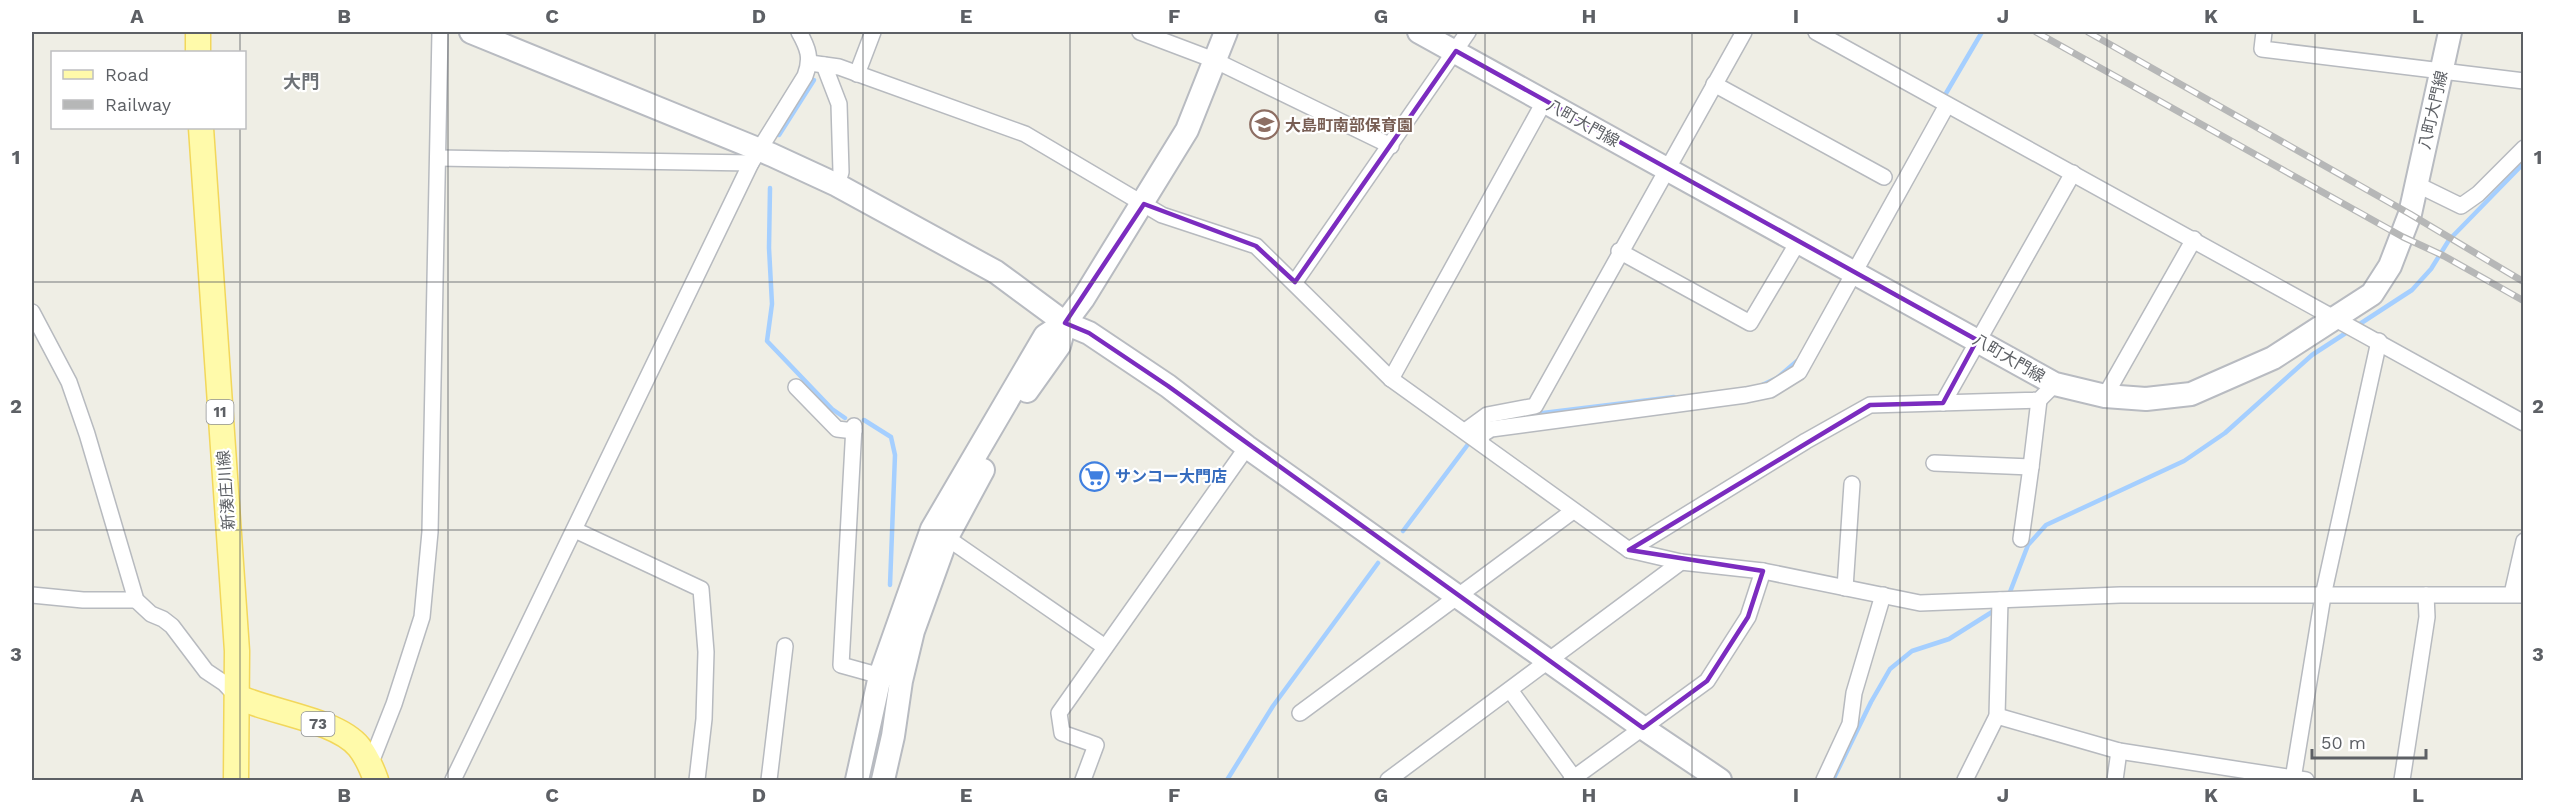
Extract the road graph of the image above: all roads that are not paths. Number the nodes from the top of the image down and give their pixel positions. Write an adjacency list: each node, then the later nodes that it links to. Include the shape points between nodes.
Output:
1 (198, 32): 14 (main road)
2 (440, 32): 28 (street)
3 (471, 32): 27 (street)
4 (799, 32): 17 (street)
5 (873, 32): 19 (street)
6 (1140, 32): 16 (street)
7 (1226, 32): 16 (street)
8 (1419, 32): 15 (street, 八町大門線)
9 (1468, 32): 15 (street)
10 (1744, 32): 21 (street)
11 (1816, 32): 23 (street)
12 (2264, 32): 18 (street, via 2262,49)
13 (2450, 32): 18 (street, 八町大門線)
14 (198, 51)
15 (1456, 51): 22 (street, 八町大門線); 25 (street)
16 (1214, 60): 25 (street); 34 (street, via 1187,130)
17 (817, 64): 19 (street); 27 (street, via 805,76); 33 (street, via 839,104 842,172)
18 (2443, 70): 20 (street); 32 (street, 八町大門線)
19 (856, 74): 34 (street, via 1024,134)
20 (2523, 81)
21 (1714, 84): 29 (street); 31 (street)
22 (1544, 102): 29 (street, 八町大門線); 45 (street)
23 (1947, 105): 30 (street); 38 (street)
24 (201, 129): 79 (main road, 新湊庄川線 / 11)
25 (1391, 146): 39 (street)
26 (2523, 148): 32 (street, via 2461,206)
27 (754, 156): 28 (street); 33 (street); 58 (street)
28 (438, 158): 84 (street, via 430,532 422,616)
29 (1666, 170): 36 (street, 八町大門線); 37 (street)
30 (2073, 173): 35 (street); 43 (street)
31 (1884, 177)
32 (2416, 184): 41 (street, 八町大門線, via 2403,237 2390,266 2372,294)
33 (837, 185): 42 (street, via 996,272)
34 (1144, 204): 39 (street, via 1162,214 1256,246); 42 (street)
35 (2194, 239): 41 (street); 48 (street)
36 (1798, 242): 37 (street, via 1750,323); 38 (street, 八町大門線)
37 (1619, 251): 51 (street, via 1535,406 1486,415)
38 (1856, 274): 43 (street, 八町大門線); 52 (street, via 1799,372 1770,390 1491,429)
39 (1295, 282): 45 (street)
40 (32, 312): 72 (street, via 69,382)
41 (2336, 317): 44 (street); 48 (street, 八町大門線, via 2273,358 2191,394 2146,399)
42 (1065, 323): 53 (street, via 1089,333); 59 (street, via 1059,346 1020,401)
43 (1977, 340): 47 (street, 八町大門線); 49 (street)
44 (2379, 341): 50 (street); 71 (street)
45 (1391, 379): 51 (street)
46 (796, 387): 77 (street, via 837,429 854,428 841,665)
47 (2047, 392): 48 (street, 八町大門線); 49 (street); 55 (street)
48 (2105, 396)
49 (1943, 403): 62 (street, via 1870,405)
50 (2523, 423)
51 (1464, 431): 52 (street)
52 (1480, 442): 57 (street)
53 (1247, 447): 68 (street); 75 (street)
54 (1934, 463): 55 (street)
55 (2031, 467): 60 (street)
56 (1852, 484): 65 (street)
57 (1573, 510): 62 (street); 68 (street)
58 (575, 530): 88 (street); 89 (street, via 701,589 706,652)
59 (940, 533): 75 (street); 77 (street, via 914,631)
60 (2021, 539)
61 (2523, 541): 66 (street)
62 (1629, 550): 63 (street)
63 (1680, 561): 64 (street); 76 (street)
64 (1763, 571): 65 (street); 82 (street, via 1748,616 1707,681)
65 (1845, 588): 69 (street)
66 (2518, 594): 70 (street)
67 (32, 595): 72 (street)
68 (1456, 595): 76 (street); 80 (street)
69 (1883, 595): 73 (street, via 1920,603); 96 (street, via 1856,683 1850,724)
70 (2426, 595): 71 (street); 99 (street, via 2427,616)
71 (2323, 596): 73 (street); 86 (street)
72 (136, 600): 79 (street, via 172,626 206,671)
73 (2000, 600): 81 (street)
74 (785, 646): 90 (street)
75 (1105, 647): 93 (street, via 1059,713 1062,733 1096,745)
76 (1549, 660): 78 (street); 82 (street)
77 (890, 679): 91 (street); 92 (street, via 893,736)
78 (1510, 690): 85 (street); 94 (street)
79 (238, 697): 84 (main road, 73, via 333,728 358,745); 87 (main road, 新湊庄川線 / 11)
80 (1300, 713)
81 (1996, 716): 83 (street); 97 (street)
82 (1643, 728): 85 (street); 95 (street)
83 (2119, 752): 86 (street); 98 (street)
84 (373, 773)
85 (1573, 779)
86 (2291, 779)
87 (236, 780)
88 (453, 780)
89 (697, 780)
90 (769, 780)
91 (857, 780)
92 (883, 780)
93 (1083, 780)
94 (1388, 780)
95 (1720, 780)
96 (1824, 780)
97 (1965, 780)
98 (2115, 780)
99 (2402, 780)

